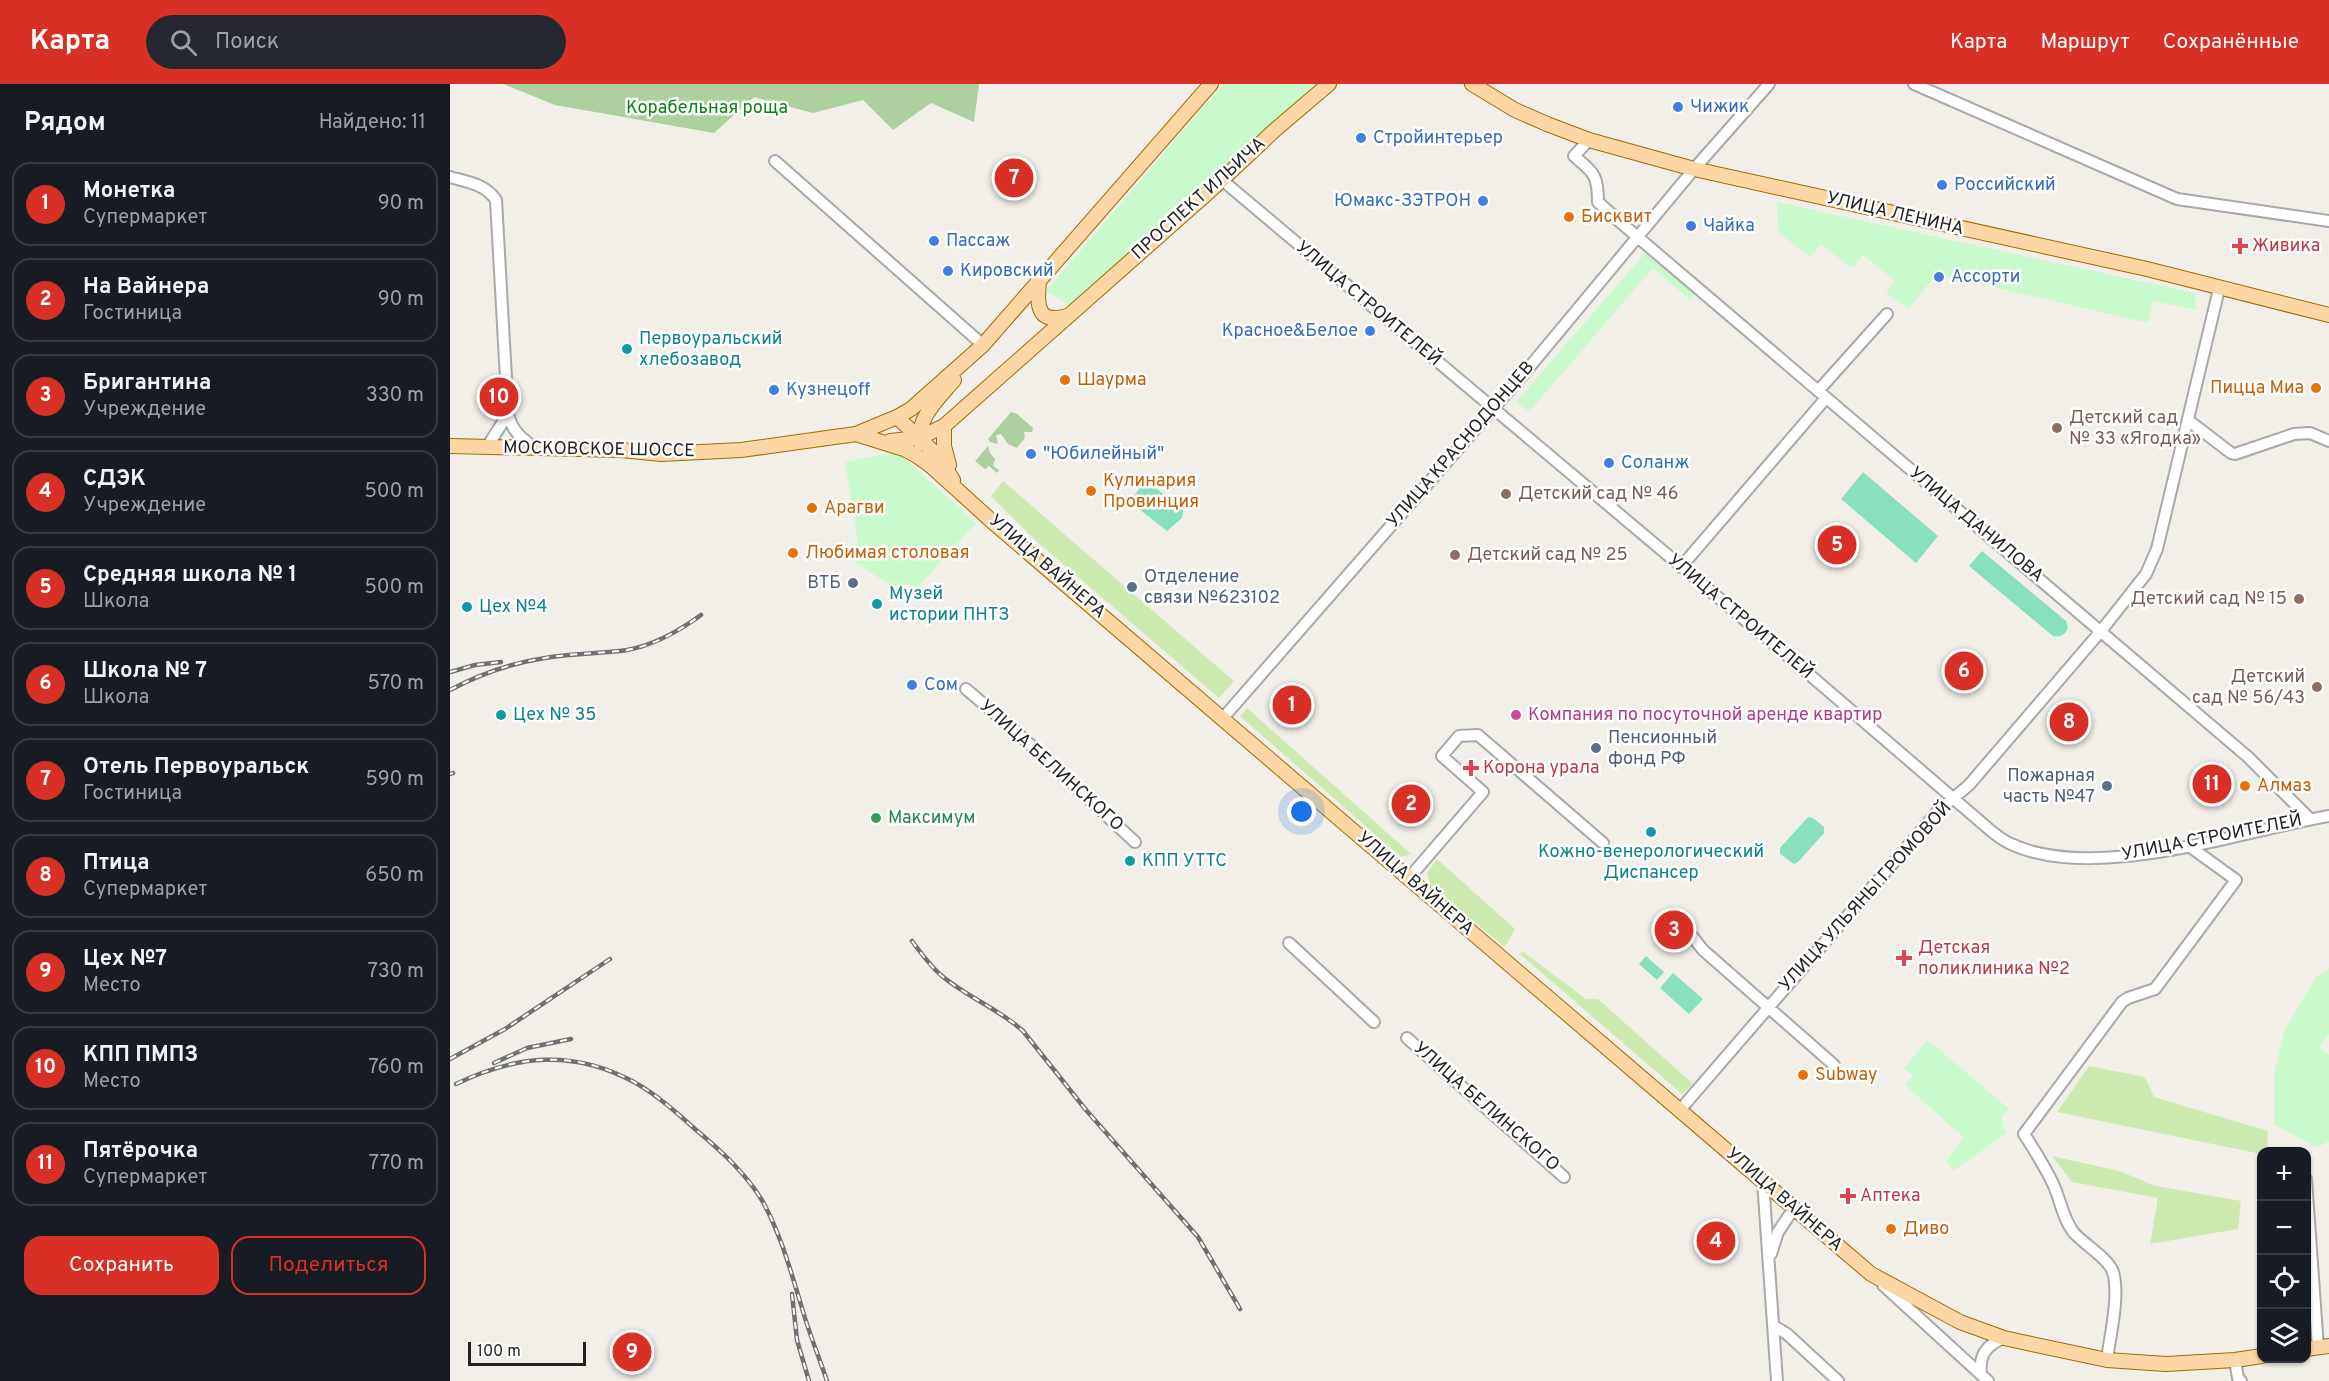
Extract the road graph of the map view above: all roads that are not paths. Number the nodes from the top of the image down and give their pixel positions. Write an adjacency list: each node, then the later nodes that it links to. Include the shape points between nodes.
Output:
1 (1211, 84): 13 (main road)
2 (1329, 84): 10 (main road, ПРОСПЕКТ ИЛЬИЧА)
3 (1472, 84): 6 (main road, УЛИЦА ЛЕНИНА, via 1515,110)
4 (1769, 84): 8 (street, УЛИЦА КРАСНОДОНЦЕВ)
5 (1914, 84): 11 (street, via 2177,200)
6 (1589, 140): 8 (main road, УЛИЦА ЛЕНИНА); 12 (street, УЛИЦА ДАНИЛОВА, via 1574,156 1598,182 1598,202)
7 (774, 161): 18 (street)
8 (1694, 169): 12 (street, УЛИЦА КРАСНОДОНЦЕВ); 14 (main road, УЛИЦА ЛЕНИНА, via 2147,269)
9 (450, 177): 21 (street, via 479,185 496,200)
10 (1222, 180): 16 (main road, ПРОСПЕКТ ИЛЬИЧА); 20 (street, УЛИЦА СТРОИТЕЛЕЙ)
11 (2329, 220)
12 (1637, 237): 19 (street, УЛИЦА ДАНИЛОВА); 20 (street, УЛИЦА КРАСНОДОНЦЕВ)
13 (1039, 282): 16 (main road, via 1036,301 1040,312 1048,318); 18 (main road)
14 (2219, 289): 17 (main road, УЛИЦА ЛЕНИНА); 23 (street, УЛИЦА УЛЬЯНЫ ГРОМОВОЙ)
15 (1887, 314): 19 (street)
16 (1070, 315): 24 (main road, ПРОСПЕКТ ИЛЬИЧА)
17 (2329, 315)
18 (979, 349): 22 (main road); 26 (main road, via 924,417)
19 (1822, 395): 33 (street); 34 (street, УЛИЦА ДАНИЛОВА)
20 (1492, 409): 33 (street, УЛИЦА СТРОИТЕЛЕЙ); 36 (street, УЛИЦА КРАСНОДОНЦЕВ)
21 (507, 414): 29 (street); 30 (street, via 520,437)
22 (897, 417): 25 (main road); 26 (main road, УЛИЦА ВАЙНЕРА)
23 (2188, 420): 27 (street, via 2235,454 2294,434 2310,433); 34 (street, УЛИЦА УЛЬЯНЫ ГРОМОВОЙ, via 2153,561)
24 (944, 426): 26 (main road, ПРОСПЕКТ ИЛЬИЧА); 32 (main road, via 944,446)
25 (856, 435): 26 (main road, ПРОСПЕКТ ИЛЬИЧА, via 894,442); 30 (main road, МОСКОВСКОЕ ШОССЕ, via 741,450 661,454); 31 (main road, УЛИЦА ВАЙНЕРА, via 904,449)
26 (920, 438): 31 (main road); 32 (main road, УЛИЦА ВАЙНЕРА, via 938,456)
27 (2329, 441)
28 (450, 446): 29 (main road, МОСКОВСКОЕ ШОССЕ)
29 (487, 447): 30 (main road, МОСКОВСКОЕ ШОССЕ)
30 (535, 448)
31 (931, 466): 32 (main road, УЛИЦА ВАЙНЕРА)
32 (957, 486): 36 (main road, УЛИЦА ВАЙНЕРА)
33 (1681, 567): 37 (street, УЛИЦА СТРОИТЕЛЕЙ)
34 (2101, 631): 37 (street, УЛИЦА УЛЬЯНЫ ГРОМОВОЙ); 39 (street, УЛИЦА ДАНИЛОВА, via 2248,757)
35 (966, 690): 40 (street, УЛИЦА БЕЛИНСКОГО)
36 (1223, 718): 43 (main road, УЛИЦА ВАЙНЕРА)
37 (1953, 799): 42 (street, УЛИЦА СТРОИТЕЛЕЙ, via 2009,843 2052,854 2127,857); 46 (street, УЛИЦА УЛЬЯНЫ ГРОМОВОЙ, via 1938,811)
38 (2329, 816): 39 (street, УЛИЦА СТРОИТЕЛЕЙ)
39 (2310, 819): 42 (street, УЛИЦА СТРОИТЕЛЕЙ)
40 (1135, 842)
41 (1603, 843): 43 (street, via 1478,735 1459,736 1442,756 1483,792)
42 (2189, 846): 61 (street, via 2236,880 2155,989 2122,1002 2024,1134 2042,1161 2074,1232 2112,1268 2114,1301)
43 (1409, 878): 50 (main road, УЛИЦА ВАЙНЕРА)
44 (1674, 919): 46 (street, via 1703,950)
45 (1289, 943): 47 (street)
46 (1769, 1007): 49 (street); 50 (street, УЛИЦА УЛЬЯНЫ ГРОМОВОЙ)
47 (1374, 1022)
48 (1407, 1038): 51 (street, УЛИЦА БЕЛИНСКОГО)
49 (1834, 1065)
50 (1680, 1110): 52 (main road, УЛИЦА ВАЙНЕРА)
51 (1564, 1177)
52 (1763, 1181): 54 (main road, УЛИЦА ВАЙНЕРА); 55 (street)
53 (2308, 1201): 59 (street)
54 (1794, 1208): 55 (street, via 1778,1232); 56 (main road, УЛИЦА ВАЙНЕРА)
55 (1769, 1260): 57 (street)
56 (1871, 1274): 58 (main road, УЛИЦА ВАЙНЕРА, via 1960,1322); 63 (street, УЛИЦА ВАЙНЕРА)
57 (1774, 1326): 64 (street); 65 (street)
58 (2004, 1338): 61 (main road, УЛИЦА ВАЙНЕРА); 63 (street, via 1992,1342 1985,1350 1980,1362)
59 (2318, 1348)
60 (2257, 1357): 62 (main road, УЛИЦА ВАЙНЕРА)
61 (2107, 1359): 62 (main road, УЛИЦА ВАЙНЕРА, via 2166,1364)
62 (2235, 1360): 66 (street)
63 (1984, 1378)
64 (1777, 1381)
65 (1838, 1381)
66 (2241, 1381)

